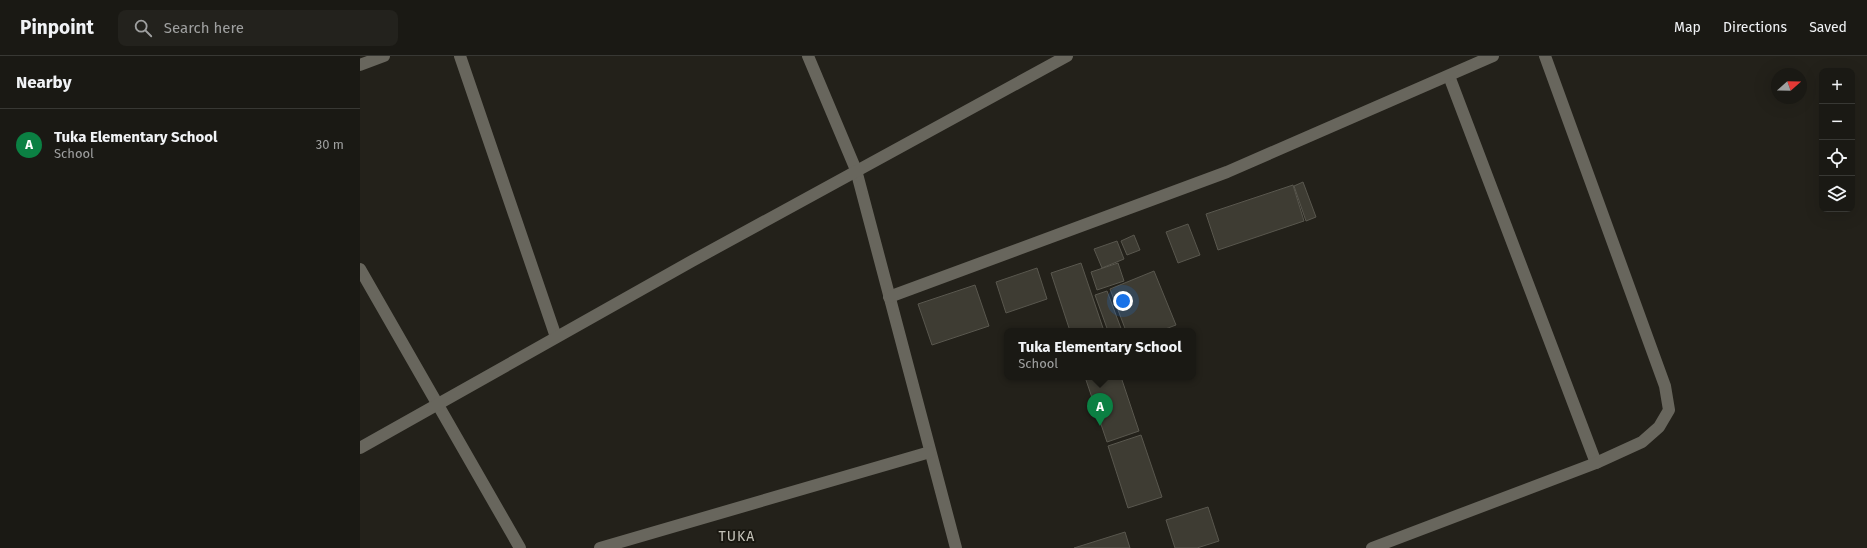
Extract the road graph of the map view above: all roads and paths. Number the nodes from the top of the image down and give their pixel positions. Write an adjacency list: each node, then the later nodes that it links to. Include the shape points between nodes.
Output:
1 (384, 56): 7 (street)
2 (460, 56): 13 (street)
3 (808, 56): 9 (street)
4 (1067, 56): 9 (street)
5 (1493, 56): 8 (street)
6 (1545, 56): 17 (street, via 1665,386 1669,410 1659,427 1642,442)
7 (360, 65)
8 (1449, 76): 12 (street, via 1227,172); 17 (street)
9 (856, 170): 12 (street); 13 (street)
10 (360, 269): 11 (street)
11 (365, 291): 14 (street)
12 (889, 298): 16 (street)
13 (556, 337): 14 (street)
14 (437, 404): 15 (street); 18 (street)
15 (360, 448)
16 (930, 452): 19 (street); 20 (street)
17 (1596, 463): 21 (street)
18 (520, 548)
19 (600, 548)
20 (956, 548)
21 (1372, 548)

